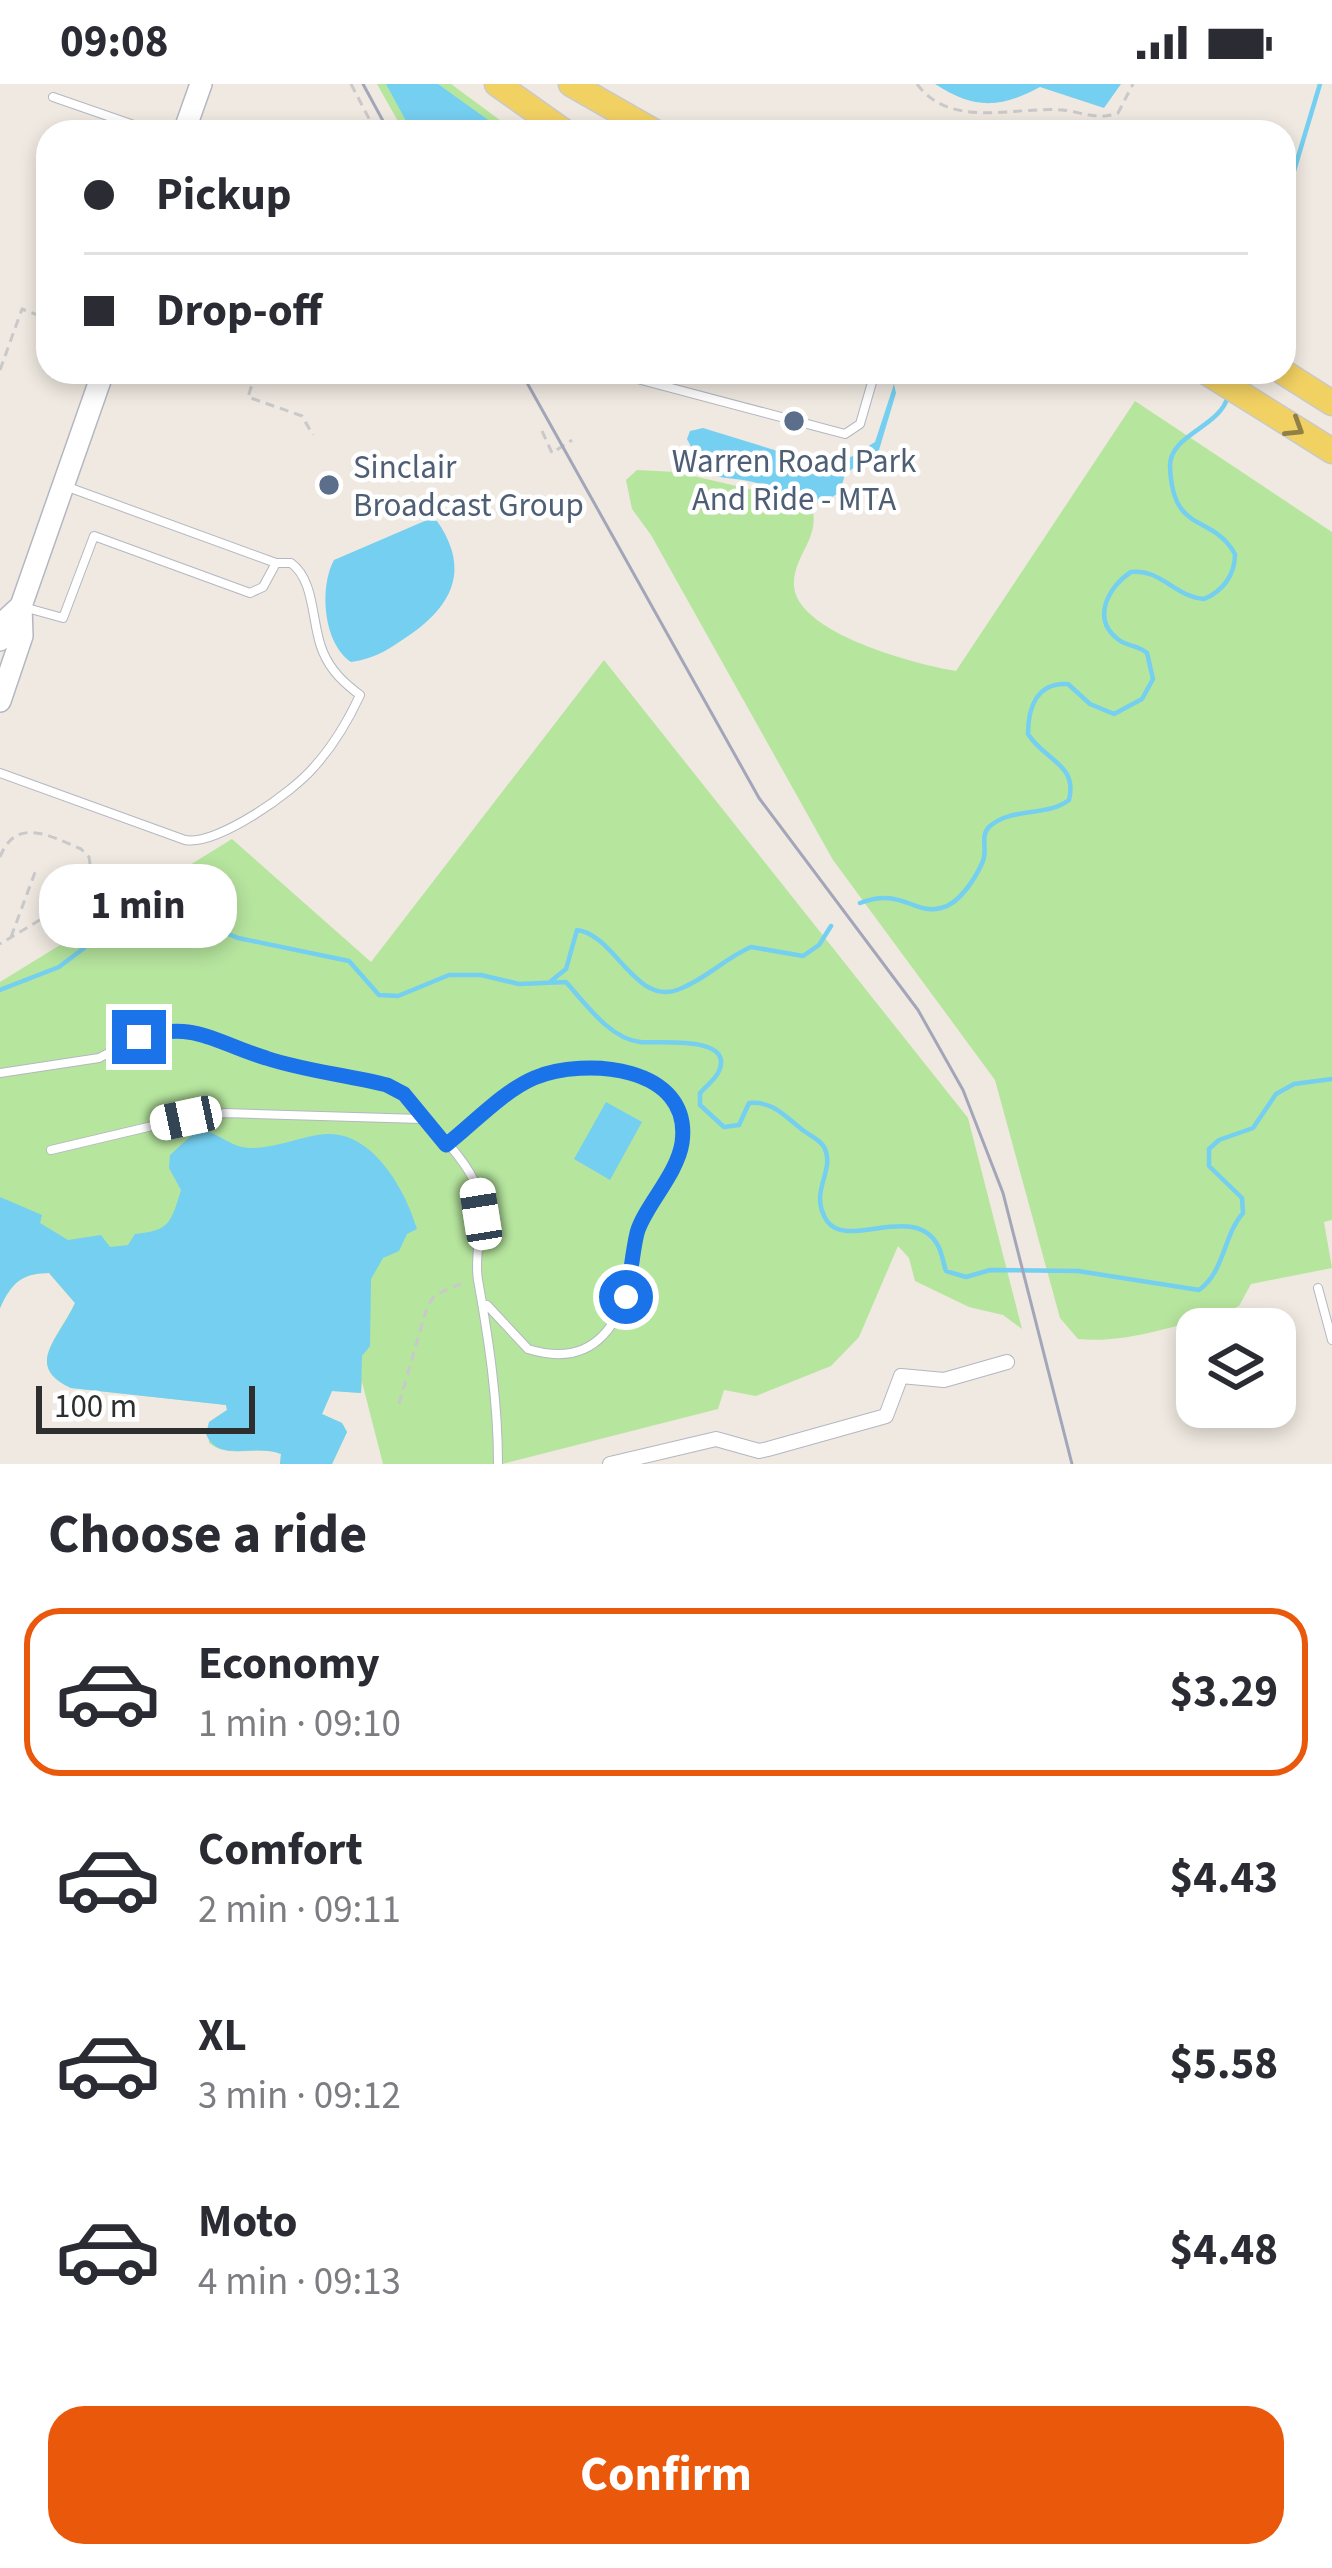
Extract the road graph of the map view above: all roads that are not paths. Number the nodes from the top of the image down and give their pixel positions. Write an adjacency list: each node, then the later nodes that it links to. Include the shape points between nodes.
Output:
1 (201, 84): 7 (main road)
2 (497, 84): 8 (main road)
3 (572, 84): 5 (main road)
4 (53, 97): 6 (lane)
5 (605, 106): 9 (main road); 10 (main road)
6 (119, 120)
7 (188, 120)
8 (546, 120)
9 (625, 120)
10 (632, 120)
11 (1296, 380): 16 (main road)
12 (99, 384): 18 (main road)
13 (656, 384): 14 (lane, via 845,434 860,424)
14 (872, 384)
15 (1225, 384): 17 (main road, one-way to 17)
16 (1332, 403)
17 (1332, 451)
18 (63, 486): 19 (lane); 20 (main road)
19 (276, 562): 20 (lane, via 263,587 250,593 94,536 63,618); 23 (lane, via 300,570 321,650 360,695 304,777 226,831 195,842)
20 (21, 606): 21 (main road); 22 (main road, via 22,635)
21 (0, 640)
22 (0, 700)
23 (0, 772)
24 (0, 1073): 25 (lane, via 99,1058 139,1037 192,1030 267,1059 387,1085)
25 (422, 1119): 26 (lane); 27 (lane, via 224,1113)
26 (446, 1145): 29 (lane, via 477,1187); 29 (lane, via 531,1079 585,1066 660,1087 678,1113 682,1145 638,1231 626,1297 605,1337 573,1352 537,1352)
27 (51, 1150)
28 (1318, 1288): 30 (lane)
29 (486, 1304): 32 (lane)
30 (1332, 1340)
31 (1006, 1362): 33 (street, via 944,1380 902,1376 886,1416 768,1449 716,1439)
32 (498, 1464)
33 (610, 1464)

